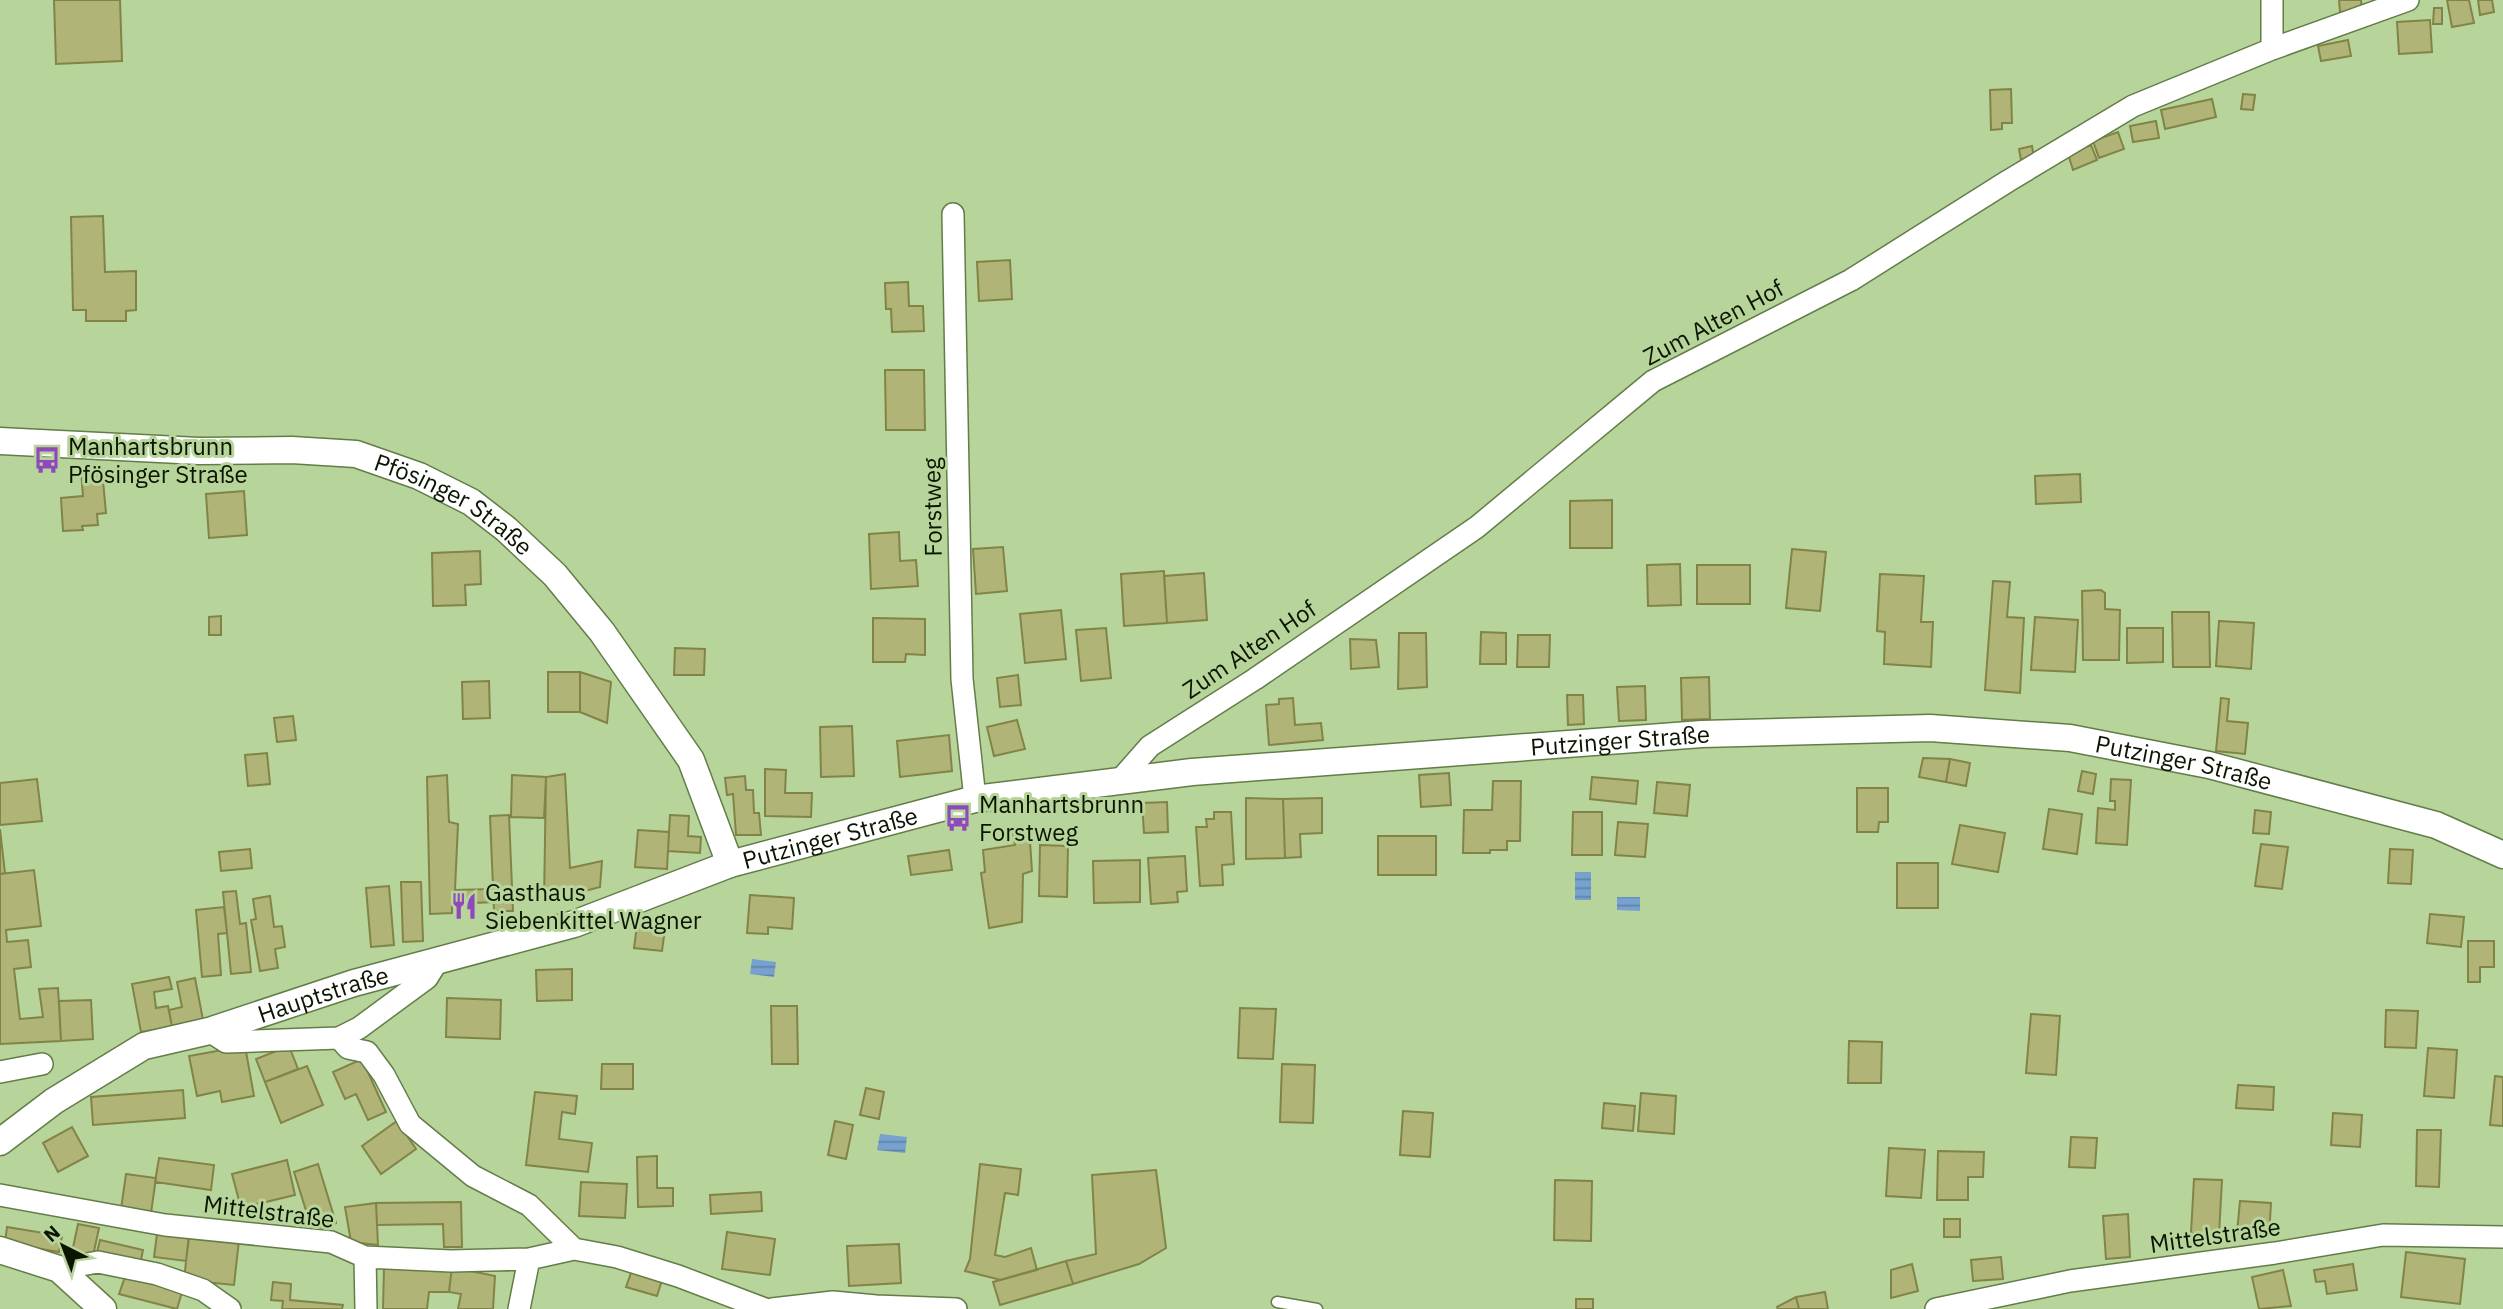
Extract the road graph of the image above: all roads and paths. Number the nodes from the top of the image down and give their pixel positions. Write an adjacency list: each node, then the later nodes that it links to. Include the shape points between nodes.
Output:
1 (2273, 0): 3 (street)
2 (2408, 0): 3 (street, Zum Alten Hof)
3 (2272, 49): 6 (street, Zum Alten Hof, via 2133,106 1851,280 1653,381 1477,527 1150,746)
4 (953, 214): 7 (street, Forstweg, via 962,679)
5 (0, 441): 9 (street, Pfösinger Straße, via 356,454 419,476 471,502 555,575 602,632 691,761)
6 (1120, 780): 7 (street, Putzinger Straße); 8 (street, Putzinger Straße, via 1674,736 1930,728 2070,738 2208,765 2436,825)
7 (975, 799): 9 (street, Putzinger Straße)
8 (2503, 855)
9 (730, 864): 10 (street, Hauptstraße, via 574,924)
10 (439, 959): 11 (street, Hauptstraße); 12 (street, Hauptstraße, via 427,978)
11 (209, 1031): 12 (street, Hauptstraße, via 226,1042); 15 (street, Hauptstraße, via 144,1046 54,1101)
12 (339, 1038): 18 (street, via 348,1048 366,1052 410,1124 473,1177 528,1205)
13 (42, 1064): 14 (street)
14 (0, 1072)
15 (0, 1142)
16 (0, 1195): 20 (street, Mittelstraße, via 165,1225 331,1242)
17 (2503, 1237): 32 (street, Mittelstraße, via 2383,1235 2070,1281)
18 (574, 1249): 21 (street, Mittelstraße); 28 (street, Mittelstraße, via 678,1276)
19 (0, 1250): 22 (street)
20 (365, 1257): 21 (street, Mittelstraße); 26 (street)
21 (529, 1258): 27 (street)
22 (59, 1269): 24 (street); 25 (street, via 99,1262 157,1274 203,1290)
23 (1276, 1302): 31 (lane)
24 (103, 1309)
25 (230, 1309)
26 (366, 1309)
27 (519, 1309)
28 (765, 1309)
29 (772, 1309): 30 (street, via 833,1302)
30 (956, 1309)
31 (1317, 1309)
32 (1936, 1309)

